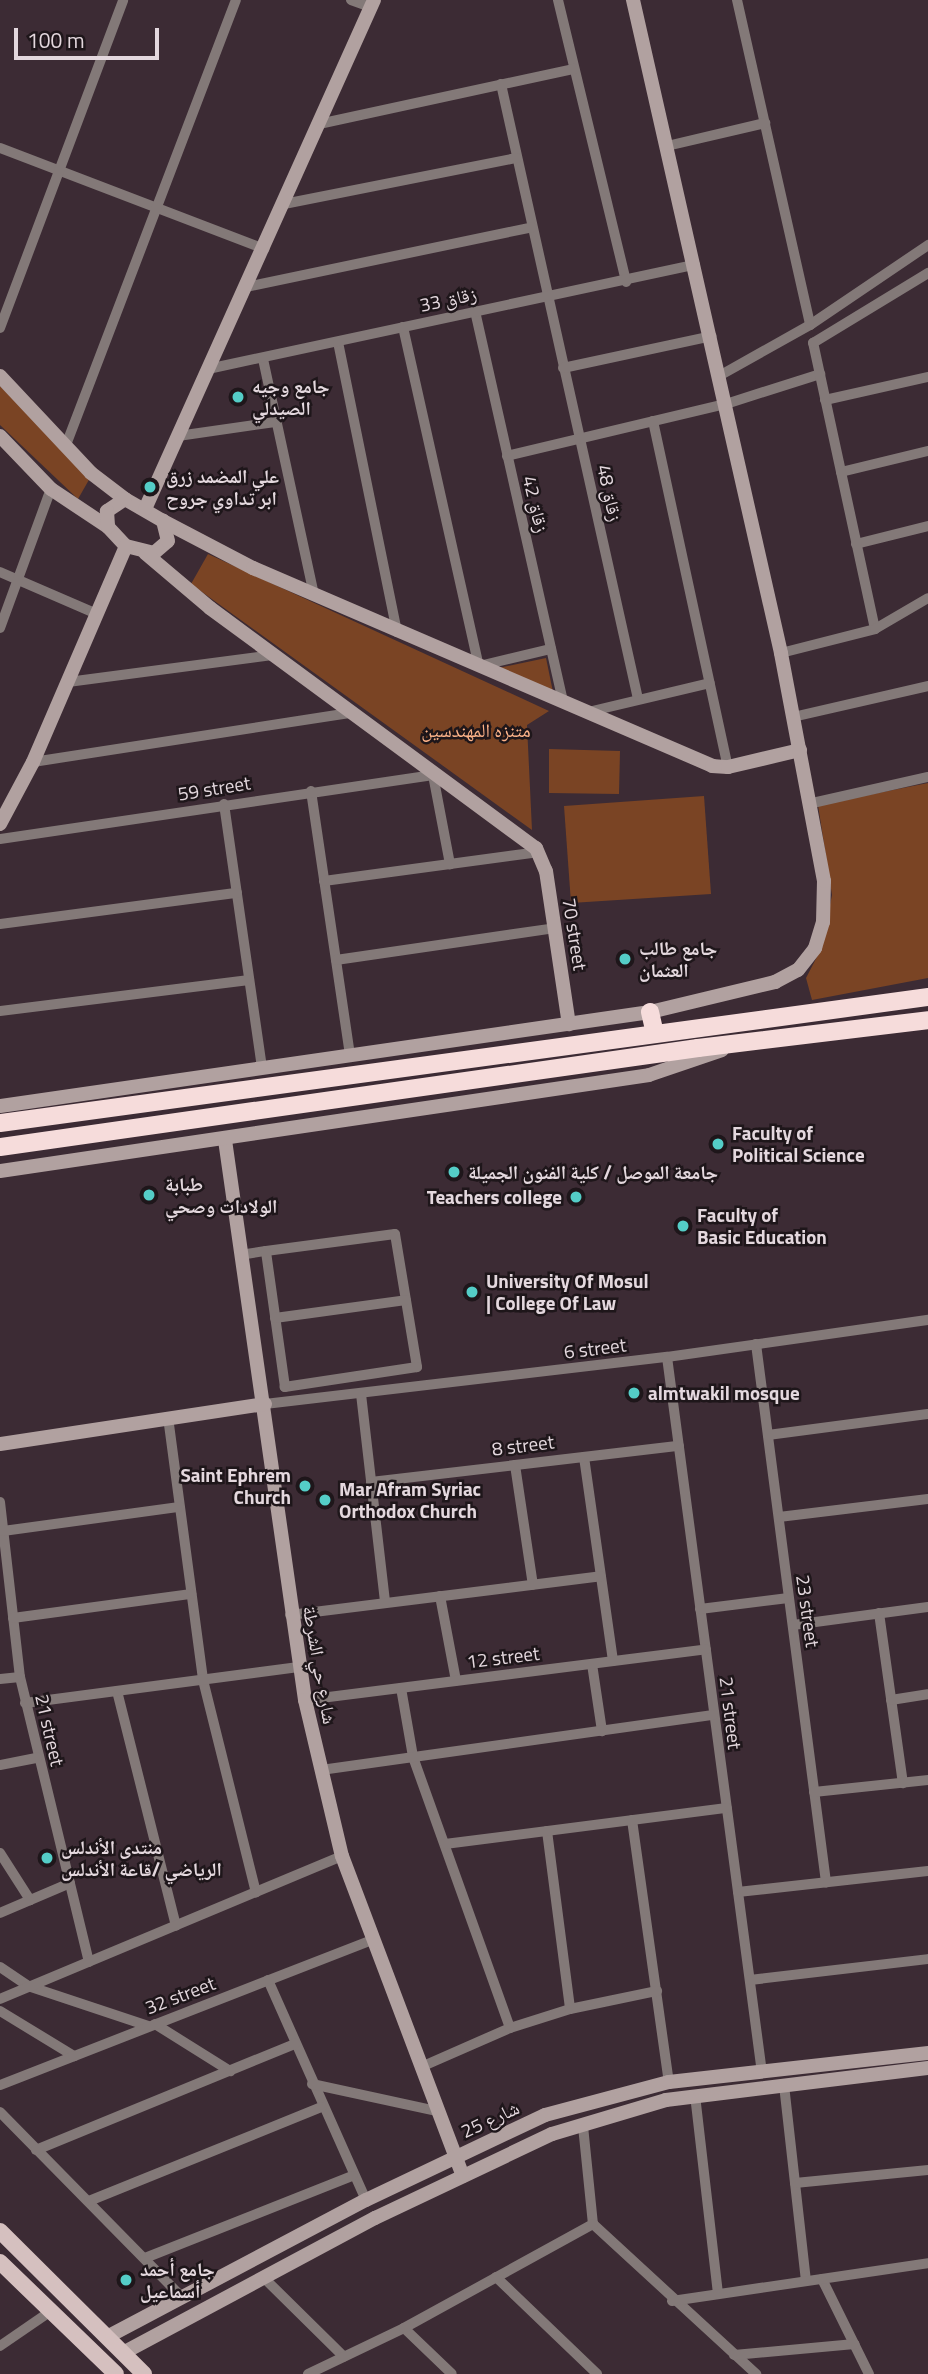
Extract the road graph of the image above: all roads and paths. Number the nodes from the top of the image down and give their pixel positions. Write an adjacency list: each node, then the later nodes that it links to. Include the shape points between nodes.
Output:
1 (123, 0): 15 (street)
2 (236, 0): 17 (street)
3 (351, 0): 7 (street)
4 (558, 0): 8 (street)
5 (634, 0): 12 (street)
6 (737, 0): 10 (street)
7 (372, 3): 11 (street)
8 (574, 69): 9 (street); 23 (street)
9 (501, 84): 11 (street); 14 (street, زقاق 48)
10 (765, 123): 12 (street); 27 (street)
11 (319, 124): 16 (street)
12 (667, 146): 21 (street)
13 (0, 148): 15 (street)
14 (517, 158): 16 (street); 18 (street, زقاق 48)
15 (57, 170): 17 (street); 29 (street)
16 (284, 204): 20 (street)
17 (155, 207): 20 (street); 46 (street)
18 (532, 227): 24 (street); 25 (street, زقاق 48)
19 (928, 245): 27 (street)
20 (264, 249): 24 (street)
21 (695, 265): 23 (street, زقاق 33); 30 (street)
22 (928, 273): 35 (street, via 813,343)
23 (626, 282): 25 (street, زقاق 33)
24 (246, 287): 34 (street)
25 (548, 296): 26 (street, زقاق 33); 33 (street, زقاق 48)
26 (475, 311): 28 (street, زقاق 33); 48 (street, زقاق 42)
27 (810, 325): 37 (street)
28 (403, 327): 31 (street, زقاق 33); 73 (street)
29 (0, 328)
30 (712, 336): 33 (street); 37 (street)
31 (338, 342): 32 (street, زقاق 33); 69 (street)
32 (263, 359): 34 (street, زقاق 33); 42 (street)
33 (564, 368): 45 (street, زقاق 48)
34 (208, 369): 44 (street)
35 (820, 374): 39 (street); 40 (street)
36 (0, 376): 46 (street)
37 (719, 376): 40 (street)
38 (928, 377): 39 (street)
39 (825, 400): 49 (street)
40 (726, 404): 41 (street); 71 (street)
41 (653, 421): 45 (street); 75 (street)
42 (275, 422): 44 (street); 64 (street)
43 (0, 436): 50 (street)
44 (178, 436): 52 (street)
45 (580, 438): 48 (street); 77 (street, زقاق 48)
46 (66, 445): 51 (street, via 91,473)
47 (928, 451): 49 (street)
48 (507, 456): 70 (street, زقاق 42)
49 (841, 472): 58 (street)
50 (51, 489): 55 (street); 63 (street)
51 (125, 499): 52 (street); 55 (street, via 107,511)
52 (145, 509): 53 (street)
53 (163, 521): 56 (street); 57 (street)
54 (928, 526): 58 (street)
55 (108, 527): 59 (street)
56 (201, 542): 57 (street); 64 (street)
57 (167, 543): 60 (street, via 159,551); 62 (street)
58 (856, 544): 68 (street)
59 (126, 546): 60 (street); 66 (street)
60 (145, 553): 62 (street)
61 (0, 572): 63 (street)
62 (176, 579): 72 (street)
63 (18, 580): 66 (street); 67 (street)
64 (314, 595): 69 (street)
65 (928, 598): 68 (street)
66 (97, 614): 74 (street)
67 (0, 628)
68 (875, 629): 71 (street)
69 (397, 632): 73 (street)
70 (551, 649): 73 (street); 78 (street, زقاق 42)
71 (781, 653): 81 (street)
72 (272, 655): 74 (street); 79 (street)
73 (480, 666): 78 (street)
74 (68, 682): 83 (street)
75 (710, 683): 77 (street); 84 (street)
76 (928, 686): 81 (street)
77 (638, 699): 80 (street)
78 (563, 705): 80 (street)
79 (351, 713): 83 (street); 85 (street)
80 (583, 714): 84 (street, via 712,766)
81 (793, 717): 82 (street)
82 (800, 750): 84 (street); 89 (street)
83 (33, 762): 90 (street)
84 (728, 767)
85 (433, 775): 87 (street, 59 street); 92 (street); 93 (street)
86 (928, 777): 89 (street)
87 (311, 791): 88 (street, 59 street); 94 (street)
88 (224, 804): 91 (street, 59 street); 95 (street)
89 (808, 804): 104 (street, via 825,895 822,931 811,956 798,970 775,982)
90 (1, 820)
91 (0, 839)
92 (539, 852): 93 (street); 97 (street, 70 street)
93 (450, 864): 94 (street)
94 (324, 881): 98 (street)
95 (237, 893): 96 (street); 99 (street)
96 (0, 925)
97 (555, 928): 98 (street); 106 (street, 70 street)
98 (336, 960): 111 (street)
99 (249, 981): 103 (street); 112 (street)
100 (928, 986): 102 (highway)
101 (928, 997): 102 (highway)
102 (837, 1009): 109 (highway)
103 (0, 1011)
104 (650, 1012): 106 (street); 109 (highway)
105 (928, 1020): 108 (highway)
106 (569, 1024): 111 (street)
107 (928, 1030): 108 (highway)
108 (849, 1032): 110 (highway)
109 (654, 1033): 114 (highway)
110 (735, 1046): 115 (street, via 649,1075); 116 (highway)
111 (350, 1056): 112 (street)
112 (262, 1069): 113 (street)
113 (0, 1106)
114 (0, 1123)
115 (225, 1140): 117 (street); 119 (street, شارع حي الشرطة)
116 (0, 1147)
117 (0, 1171)
118 (265, 1251): 119 (street); 120 (street, via 395,1234); 121 (street)
119 (240, 1255): 126 (street, شارع حي الشرطة)
120 (406, 1300): 121 (street); 121 (street, via 417,1367 285,1387)
121 (275, 1318)
122 (928, 1320): 123 (street, 6 street)
123 (755, 1344): 124 (street, 6 street); 129 (street, 23 street)
124 (667, 1357): 125 (street, 6 street); 131 (street, 21 street)
125 (361, 1394): 126 (street, 6 street); 134 (street)
126 (265, 1404): 128 (street); 149 (street, شارع حي الشرطة)
127 (928, 1414): 129 (street)
128 (168, 1417): 130 (street); 137 (street)
129 (768, 1436): 138 (street, 23 street)
130 (0, 1444)
131 (679, 1446): 132 (street, 8 street); 147 (street, 21 street)
132 (584, 1457): 133 (street, 8 street); 140 (street)
133 (514, 1465): 134 (street, 8 street); 141 (street)
134 (371, 1482): 145 (street)
135 (928, 1499): 138 (street)
136 (0, 1502): 139 (street, 21 street)
137 (179, 1507): 139 (street); 142 (street)
138 (779, 1517): 144 (street, 23 street)
139 (2, 1527): 150 (street, 21 street)
140 (601, 1576): 141 (street); 153 (street)
141 (533, 1585): 143 (street)
142 (191, 1594): 150 (street); 158 (street)
143 (440, 1596): 145 (street); 159 (street)
144 (788, 1598): 147 (street); 151 (street, 23 street)
145 (384, 1603): 149 (street)
146 (928, 1607): 148 (street)
147 (700, 1609): 152 (street, 21 street)
148 (879, 1613): 151 (street); 164 (street)
149 (290, 1615): 155 (street, شارع حي الشرطة)
150 (13, 1618): 156 (street, 21 street)
151 (793, 1625): 174 (street, 23 street)
152 (706, 1649): 153 (street, 12 street); 166 (street, 21 street)
153 (613, 1661): 154 (street, 12 street)
154 (592, 1664): 159 (street, 12 street); 167 (street)
155 (298, 1667): 158 (street); 163 (street, شارع حي الشرطة)
156 (20, 1677): 157 (street); 165 (street, 21 street)
157 (0, 1679)
158 (204, 1680): 161 (street); 184 (street)
159 (456, 1681): 160 (street, 12 street)
160 (401, 1688): 163 (street, 12 street); 168 (street)
161 (117, 1691): 165 (street); 188 (street)
162 (928, 1695): 164 (street)
163 (305, 1700): 171 (street, شارع حي الشرطة)
164 (891, 1700): 173 (street)
165 (25, 1703): 169 (street, 21 street)
166 (713, 1715): 167 (street); 175 (street, 21 street)
167 (602, 1731): 168 (street)
168 (414, 1757): 171 (street); 178 (street)
169 (37, 1758): 170 (street); 183 (street, 21 street)
170 (0, 1765)
171 (321, 1770): 180 (street, شارع حي الشرطة)
172 (928, 1780): 173 (street)
173 (903, 1783): 174 (street)
174 (814, 1792): 182 (street, 23 street)
175 (727, 1808): 176 (street); 185 (street, 21 street)
176 (632, 1820): 177 (street); 196 (street)
177 (547, 1831): 178 (street); 198 (street)
178 (445, 1844): 201 (street)
179 (0, 1853): 186 (street)
180 (342, 1856): 184 (street); 189 (street, شارع حي الشرطة)
181 (928, 1871): 182 (street)
182 (826, 1882): 185 (street)
183 (70, 1883): 186 (street); 191 (street, 21 street)
184 (256, 1892): 188 (street)
185 (738, 1892): 194 (street, 21 street)
186 (30, 1900): 187 (street)
187 (0, 1913)
188 (176, 1926): 191 (street)
189 (374, 1939): 193 (street, 32 street); 205 (street, شارع حي الشرطة)
190 (928, 1959): 194 (street)
191 (89, 1962): 195 (street)
192 (0, 1967): 195 (street)
193 (268, 1980): 200 (street, 32 street); 202 (street)
194 (750, 1980): 208 (street, 21 street)
195 (29, 1986): 197 (street); 200 (street)
196 (657, 1991): 198 (street); 209 (street)
197 (0, 1999)
198 (570, 2009): 201 (street)
199 (0, 2011): 204 (street)
200 (151, 2025): 204 (street, 32 street); 207 (street)
201 (510, 2028): 205 (street)
202 (295, 2043): 207 (street); 210 (street)
203 (928, 2053): 208 (street, شارع 25)
204 (74, 2056): 211 (street, 32 street)
205 (421, 2067): 215 (street, شارع حي الشرطة)
206 (928, 2068): 212 (street, شارع 25)
207 (230, 2071): 218 (street)
208 (762, 2073): 209 (street, شارع 25)
209 (669, 2082): 219 (street, شارع 25, via 545,2115)
210 (312, 2084): 214 (street); 215 (street)
211 (0, 2085)
212 (784, 2085): 213 (street, شارع 25); 223 (street)
213 (695, 2095): 217 (street, شارع 25); 235 (street)
214 (322, 2107): 221 (street); 225 (street)
215 (437, 2111): 219 (street, شارع حي الشرطة)
216 (0, 2112): 218 (street)
217 (583, 2126): 222 (street, شارع 25, via 552,2134); 226 (street)
218 (36, 2150): 225 (street)
219 (454, 2157): 222 (street, شارع حي الشرطة); 224 (street, شارع 25)
220 (928, 2170): 223 (street)
221 (352, 2176): 224 (street); 228 (street)
222 (463, 2176): 231 (street, شارع 25)
223 (795, 2183): 234 (street)
224 (366, 2200): 236 (street, شارع 25)
225 (89, 2202): 228 (street)
226 (593, 2224): 232 (street); 237 (street)
227 (0, 2231): 240 (main road)
228 (145, 2258): 236 (street)
229 (0, 2262): 238 (main road)
230 (928, 2264): 233 (street)
231 (264, 2277): 243 (street, شارع 25); 245 (street)
232 (496, 2277): 239 (street); 251 (street)
233 (822, 2278): 234 (street); 241 (street)
234 (806, 2280): 235 (street)
235 (718, 2294): 237 (street)
236 (183, 2298): 240 (street, شارع 25)
237 (672, 2301): 244 (street)
238 (51, 2311): 242 (street); 247 (main road)
239 (404, 2328): 245 (street); 250 (street)
240 (107, 2337): 243 (main road)
241 (854, 2344): 244 (street); 252 (street)
242 (0, 2346)
243 (123, 2353): 248 (main road)
244 (734, 2355): 246 (street)
245 (344, 2357): 249 (street)
246 (754, 2373)
247 (116, 2374)
248 (144, 2374)
249 (308, 2374)
250 (452, 2374)
251 (597, 2374)
252 (869, 2374)

